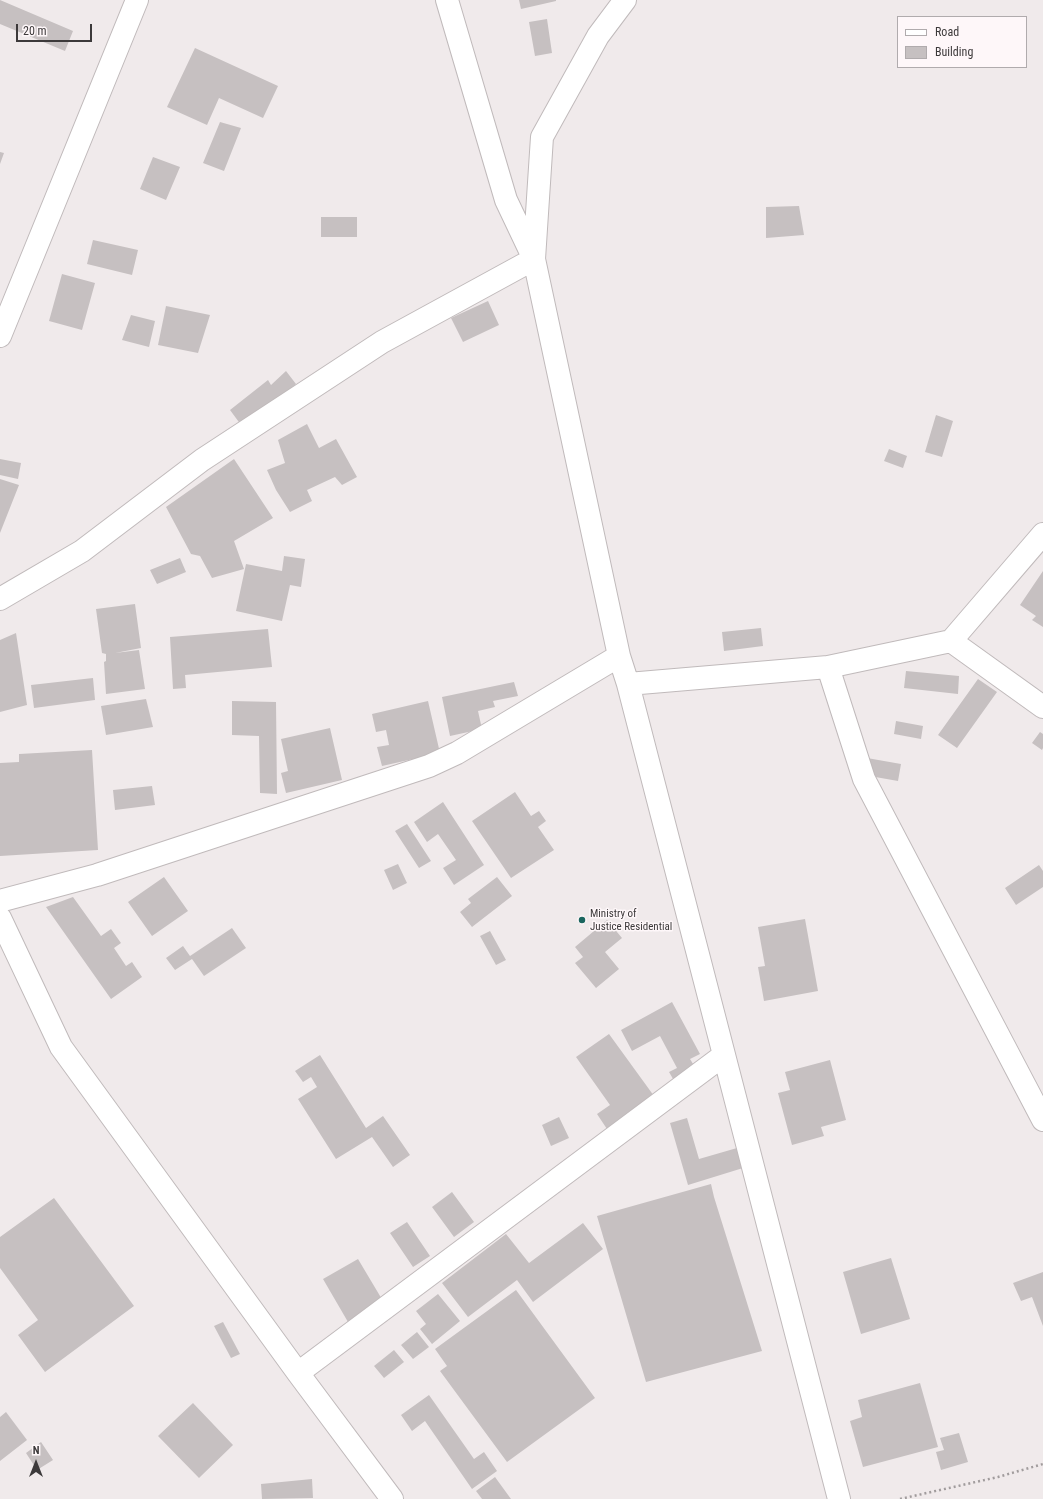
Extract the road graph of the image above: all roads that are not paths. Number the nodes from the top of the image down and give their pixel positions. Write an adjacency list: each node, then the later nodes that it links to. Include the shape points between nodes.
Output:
1 (137, 0): 5 (street)
2 (448, 0): 4 (street, via 506,200)
3 (625, 0): 4 (street, via 598,36 542,137)
4 (534, 259): 7 (street, via 382,342 202,460 82,551); 9 (street)
5 (0, 336)
6 (1043, 534): 8 (street)
7 (0, 599)
8 (951, 641): 10 (street); 12 (street)
9 (619, 656): 11 (street); 13 (street, via 457,753 429,766 97,875)
10 (828, 667): 11 (street); 16 (street, via 864,779)
11 (628, 684): 15 (street)
12 (1043, 707)
13 (0, 901)
14 (0, 918): 17 (street, via 61,1047)
15 (724, 1055): 17 (street); 19 (street)
16 (1043, 1120)
17 (298, 1373): 18 (street)
18 (392, 1499)
19 (839, 1499)

